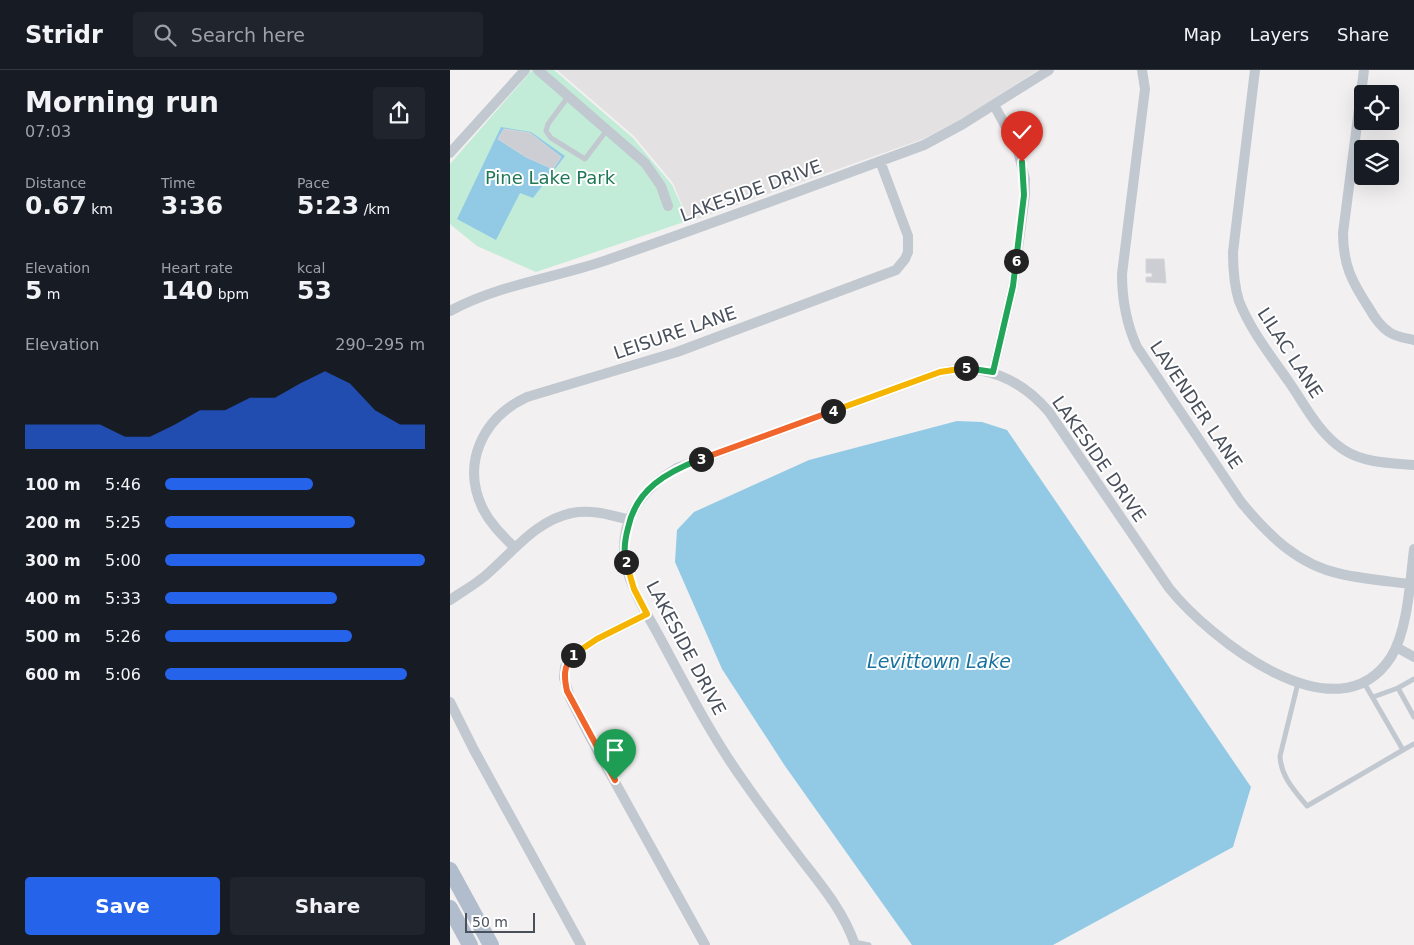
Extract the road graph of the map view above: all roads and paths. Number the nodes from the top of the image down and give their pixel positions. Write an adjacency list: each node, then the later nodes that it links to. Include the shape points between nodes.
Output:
1 (525, 70): 10 (street)
2 (538, 70): 7 (street)
3 (1049, 70): 8 (street, LAKESIDE DRIVE)
4 (1142, 70): 20 (street, LAVENDER LANE, via 1145,89 1122,274 1125,311 1137,347 1241,502 1281,545 1327,570)
5 (1255, 70): 16 (street, LILAC LANE, via 1233,252 1233,272 1239,299 1253,330 1330,439 1354,456)
6 (1364, 70): 14 (street, via 1343,233 1344,258 1352,282 1377,321 1401,338)
7 (568, 97): 9 (street); 9 (lane, via 546,128 552,138 585,159)
8 (994, 105): 11 (street, LAKESIDE DRIVE, via 944,135); 15 (street, via 1017,147 1025,179 1013,286)
9 (607, 130): 12 (street, via 645,162)
10 (450, 153)
11 (880, 161): 13 (street, LAKESIDE DRIVE, via 602,262 495,292); 18 (street, LEISURE LANE, via 909,244 906,259 896,270 677,352 527,397 496,418 478,449 476,486 490,521)
12 (668, 206)
13 (450, 311)
14 (1414, 340)
15 (993, 372): 17 (street, LAKESIDE DRIVE, via 962,368 940,372 677,468 646,491); 27 (street, LAKESIDE DRIVE, via 1018,383 1044,406 1169,588 1192,614 1240,652)
16 (1414, 465)
17 (630, 520): 18 (street, via 573,512 537,528); 22 (street, LAKESIDE DRIVE, via 625,560 634,589)
18 (515, 548): 21 (street)
19 (1414, 549): 20 (street, LAKESIDE DRIVE)
20 (1410, 584): 23 (street, LAKESIDE DRIVE)
21 (450, 600)
22 (647, 614): 37 (street, LAKESIDE DRIVE, via 722,748 829,896); 41 (street, via 575,654 565,666 564,678 570,698 589,735)
23 (1396, 647): 24 (street); 26 (street, LAKESIDE DRIVE, via 1382,668)
24 (1414, 657)
25 (1414, 679): 28 (lane)
26 (1363, 681): 27 (street, LAKESIDE DRIVE, via 1334,689); 29 (lane)
27 (1298, 683): 33 (lane, via 1280,768 1306,806)
28 (1398, 688): 29 (lane); 31 (lane)
29 (1373, 697): 33 (lane)
30 (450, 702): 40 (street)
31 (1414, 717)
32 (1414, 744): 33 (lane)
33 (1403, 750)
34 (450, 870): 35 (main road)
35 (469, 906): 36 (street); 39 (main road)
36 (451, 913): 38 (main road)
37 (854, 943): 42 (lane)
38 (470, 945)
39 (491, 945)
40 (581, 945)
41 (705, 945)
42 (869, 945)

